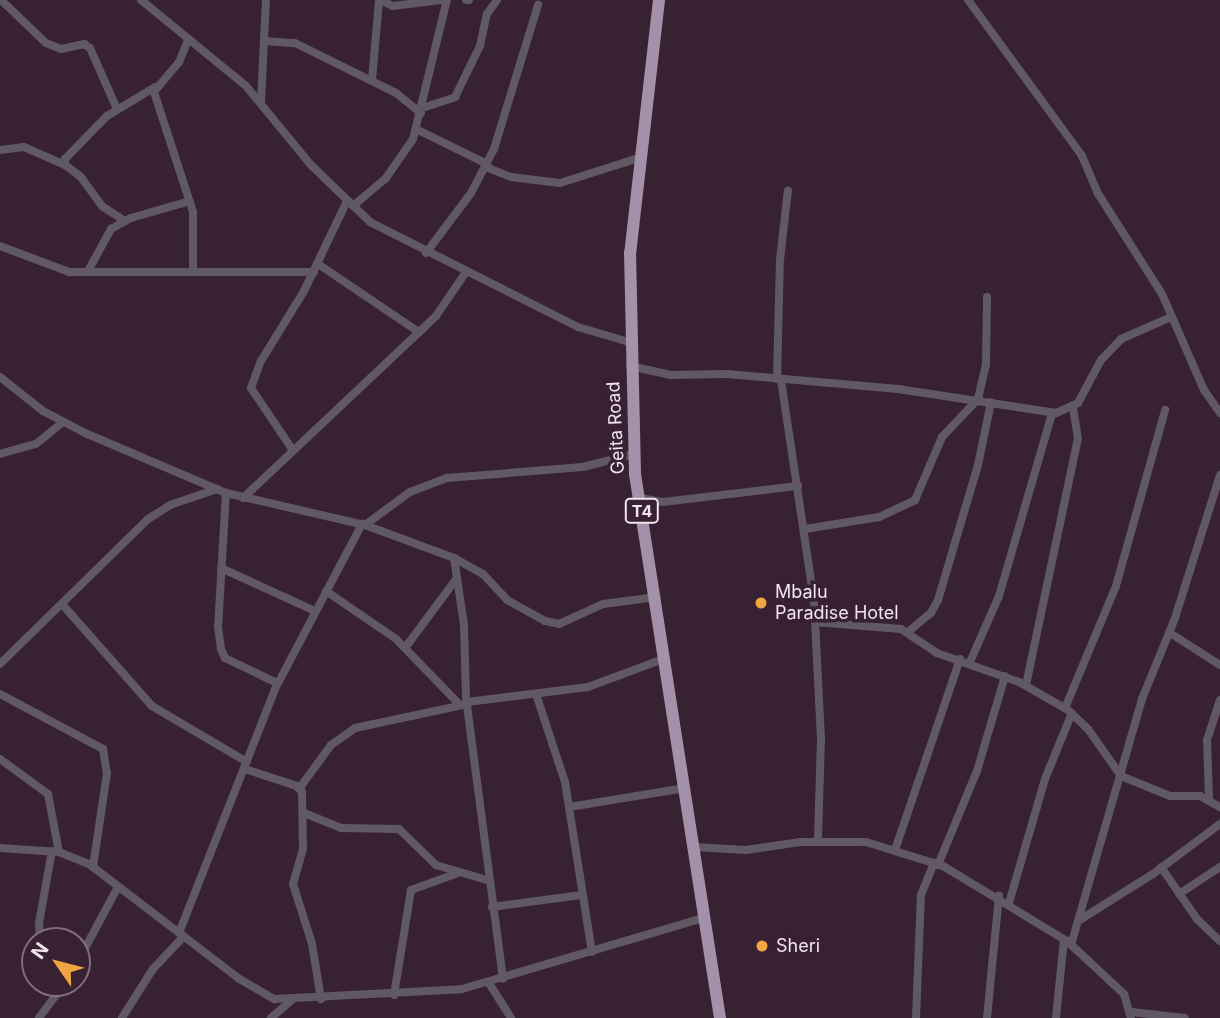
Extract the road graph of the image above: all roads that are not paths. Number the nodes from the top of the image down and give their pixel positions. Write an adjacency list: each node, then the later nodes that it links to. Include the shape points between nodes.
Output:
1 (265, 0): 13 (street)
2 (379, 0): 3 (street, via 390,6); 14 (street)
3 (441, 0)
4 (447, 0): 5 (street); 18 (street)
5 (452, 0)
6 (497, 0): 18 (street, via 487,14 480,46 455,97)
7 (659, 0): 21 (highway, Geita Road / T4)
8 (968, 0): 35 (street, via 1082,156 1097,192 1138,251)
9 (144, 1): 12 (street)
10 (2, 3): 17 (street, via 46,43 61,49 87,45)
11 (538, 5): 23 (street)
12 (188, 40): 15 (street, via 179,62); 16 (street)
13 (264, 41): 14 (street, via 296,43); 16 (street)
14 (372, 80): 18 (street)
15 (155, 87): 17 (street); 25 (street, via 155,99)
16 (261, 102): 26 (street, via 311,165)
17 (117, 109): 22 (street, via 67,153)
18 (421, 110): 19 (street)
19 (416, 130): 23 (street); 26 (street, via 386,178)
20 (0, 150): 22 (street, via 24,147)
21 (639, 158): 23 (street, via 560,183 511,177); 37 (highway, Geita Road / T4, via 630,253)
22 (65, 165): 27 (street, via 81,177 102,206)
23 (486, 165): 29 (street)
24 (788, 190): 40 (street, via 780,260)
25 (190, 201): 27 (street); 32 (street)
26 (350, 204): 29 (street, via 370,222); 30 (street)
27 (125, 220): 31 (street, via 111,229)
28 (0, 246): 31 (street, via 69,272)
29 (426, 253): 33 (street)
30 (316, 268): 32 (street); 36 (street); 48 (street, via 261,361 251,388)
31 (88, 271): 32 (street)
32 (193, 271)
33 (466, 272): 36 (street, via 446,305); 37 (street, via 578,327)
34 (987, 297): 41 (street, via 986,364)
35 (1171, 317): 43 (street, via 1121,339 1101,360); 46 (street, via 1204,390)
36 (419, 332): 48 (street)
37 (629, 342): 38 (highway, Geita Road / T4)
38 (630, 366): 40 (street, via 671,375); 50 (highway, Geita Road / T4)
39 (0, 377): 47 (street)
40 (779, 380): 41 (street); 52 (street)
41 (978, 399): 42 (street); 58 (street, via 942,437 915,500 879,517)
42 (991, 402): 45 (street); 67 (street, via 978,465 938,600 931,613)
43 (1073, 407): 45 (street); 77 (street, via 1078,439)
44 (1165, 410): 82 (street, via 1113,596)
45 (1052, 413): 72 (street, via 999,596)
46 (1220, 413)
47 (63, 422): 49 (street, via 36,444); 53 (street)
48 (292, 449): 55 (street)
49 (0, 454)
50 (634, 454): 56 (highway, Geita Road / T4); 57 (street, via 583,467 447,478 410,492)
51 (1220, 475): 68 (street)
52 (798, 486): 56 (street, via 663,502); 58 (street)
53 (216, 489): 54 (street); 64 (street, via 170,505 148,519)
54 (226, 493): 55 (street); 60 (street)
55 (243, 498): 57 (street)
56 (640, 498): 63 (highway, Geita Road / T4)
57 (363, 525): 59 (street); 62 (street)
58 (805, 529): 66 (street)
59 (454, 558): 61 (street); 63 (street, via 483,574 528,614 559,624 603,604)
60 (221, 568): 65 (street); 76 (street, via 218,627 223,654)
61 (457, 578): 69 (street); 81 (street)
62 (326, 591): 65 (street); 69 (street, via 362,612)
63 (657, 597): 70 (highway, Geita Road / T4)
64 (62, 604): 73 (street); 84 (street, via 152,706)
65 (315, 611): 76 (street)
66 (815, 622): 67 (street, via 854,622); 93 (street, via 821,738)
67 (908, 632): 71 (street, via 937,653)
68 (1170, 633): 74 (street); 85 (street, via 1142,699)
69 (405, 648): 81 (street)
70 (666, 658): 79 (street, via 618,679); 86 (highway, Geita Road / T4)
71 (960, 659): 72 (street); 96 (street)
72 (970, 662): 75 (street)
73 (0, 664)
74 (1220, 665)
75 (1005, 676): 77 (street); 98 (street, via 977,771)
76 (277, 683): 84 (street)
77 (1026, 685): 82 (street)
78 (0, 694): 99 (street, via 103,749 107,773)
79 (536, 694): 81 (street); 89 (street, via 555,746)
80 (1220, 700): 88 (street, via 1207,740)
81 (465, 704): 87 (street, via 355,728 331,745); 103 (street)
82 (1069, 710): 85 (street); 108 (street)
83 (0, 759): 97 (street, via 48,794)
84 (246, 766): 87 (street); 113 (street)
85 (1121, 776): 88 (street, via 1170,796); 111 (street)
86 (685, 788): 89 (street); 94 (highway, Geita Road / T4)
87 (299, 789): 91 (street)
88 (1209, 799): 90 (street)
89 (569, 807): 106 (street, via 581,863)
90 (1220, 807)
91 (304, 813): 102 (street, via 341,828 399,829 436,865); 122 (street, via 303,849 293,884 312,944)
92 (1220, 824): 100 (street)
93 (818, 842): 94 (street, via 746,850); 96 (street, via 866,842)
94 (694, 847): 110 (highway, Geita Road / T4)
95 (0, 848): 97 (street)
96 (895, 850): 98 (street)
97 (56, 852): 99 (street); 112 (street)
98 (936, 864): 107 (street); 131 (street, via 921,895)
99 (93, 867): 104 (street)
100 (1161, 867): 105 (street); 111 (street)
101 (1220, 867): 105 (street)
102 (458, 873): 103 (street); 120 (street, via 411,890)
103 (490, 881): 109 (street)
104 (118, 887): 113 (street); 114 (street)
105 (1179, 894): 115 (street)
106 (581, 895): 109 (street); 117 (street)
107 (999, 897): 108 (street); 132 (street)
108 (1009, 903): 116 (street)
109 (492, 907): 118 (street)
110 (704, 918): 117 (street); 130 (highway, Geita Road / T4)
111 (1078, 921): 116 (street)
112 (39, 927)
113 (181, 935): 123 (street, via 255,990 274,999); 127 (street)
114 (91, 937)
115 (1220, 940)
116 (1067, 942): 124 (street, via 1124,994); 133 (street)
117 (592, 951): 118 (street)
118 (503, 979): 119 (street)
119 (489, 983): 120 (street); 129 (street)
120 (394, 995): 122 (street)
121 (53, 997): 126 (street)
122 (321, 999): 123 (street)
123 (292, 1000): 128 (street)
124 (1132, 1015): 125 (street)
125 (1162, 1016): 134 (street)
126 (38, 1018)
127 (122, 1018)
128 (271, 1018)
129 (511, 1018)
130 (720, 1018)
131 (916, 1018)
132 (987, 1018)
133 (1056, 1018)
134 (1185, 1018)

